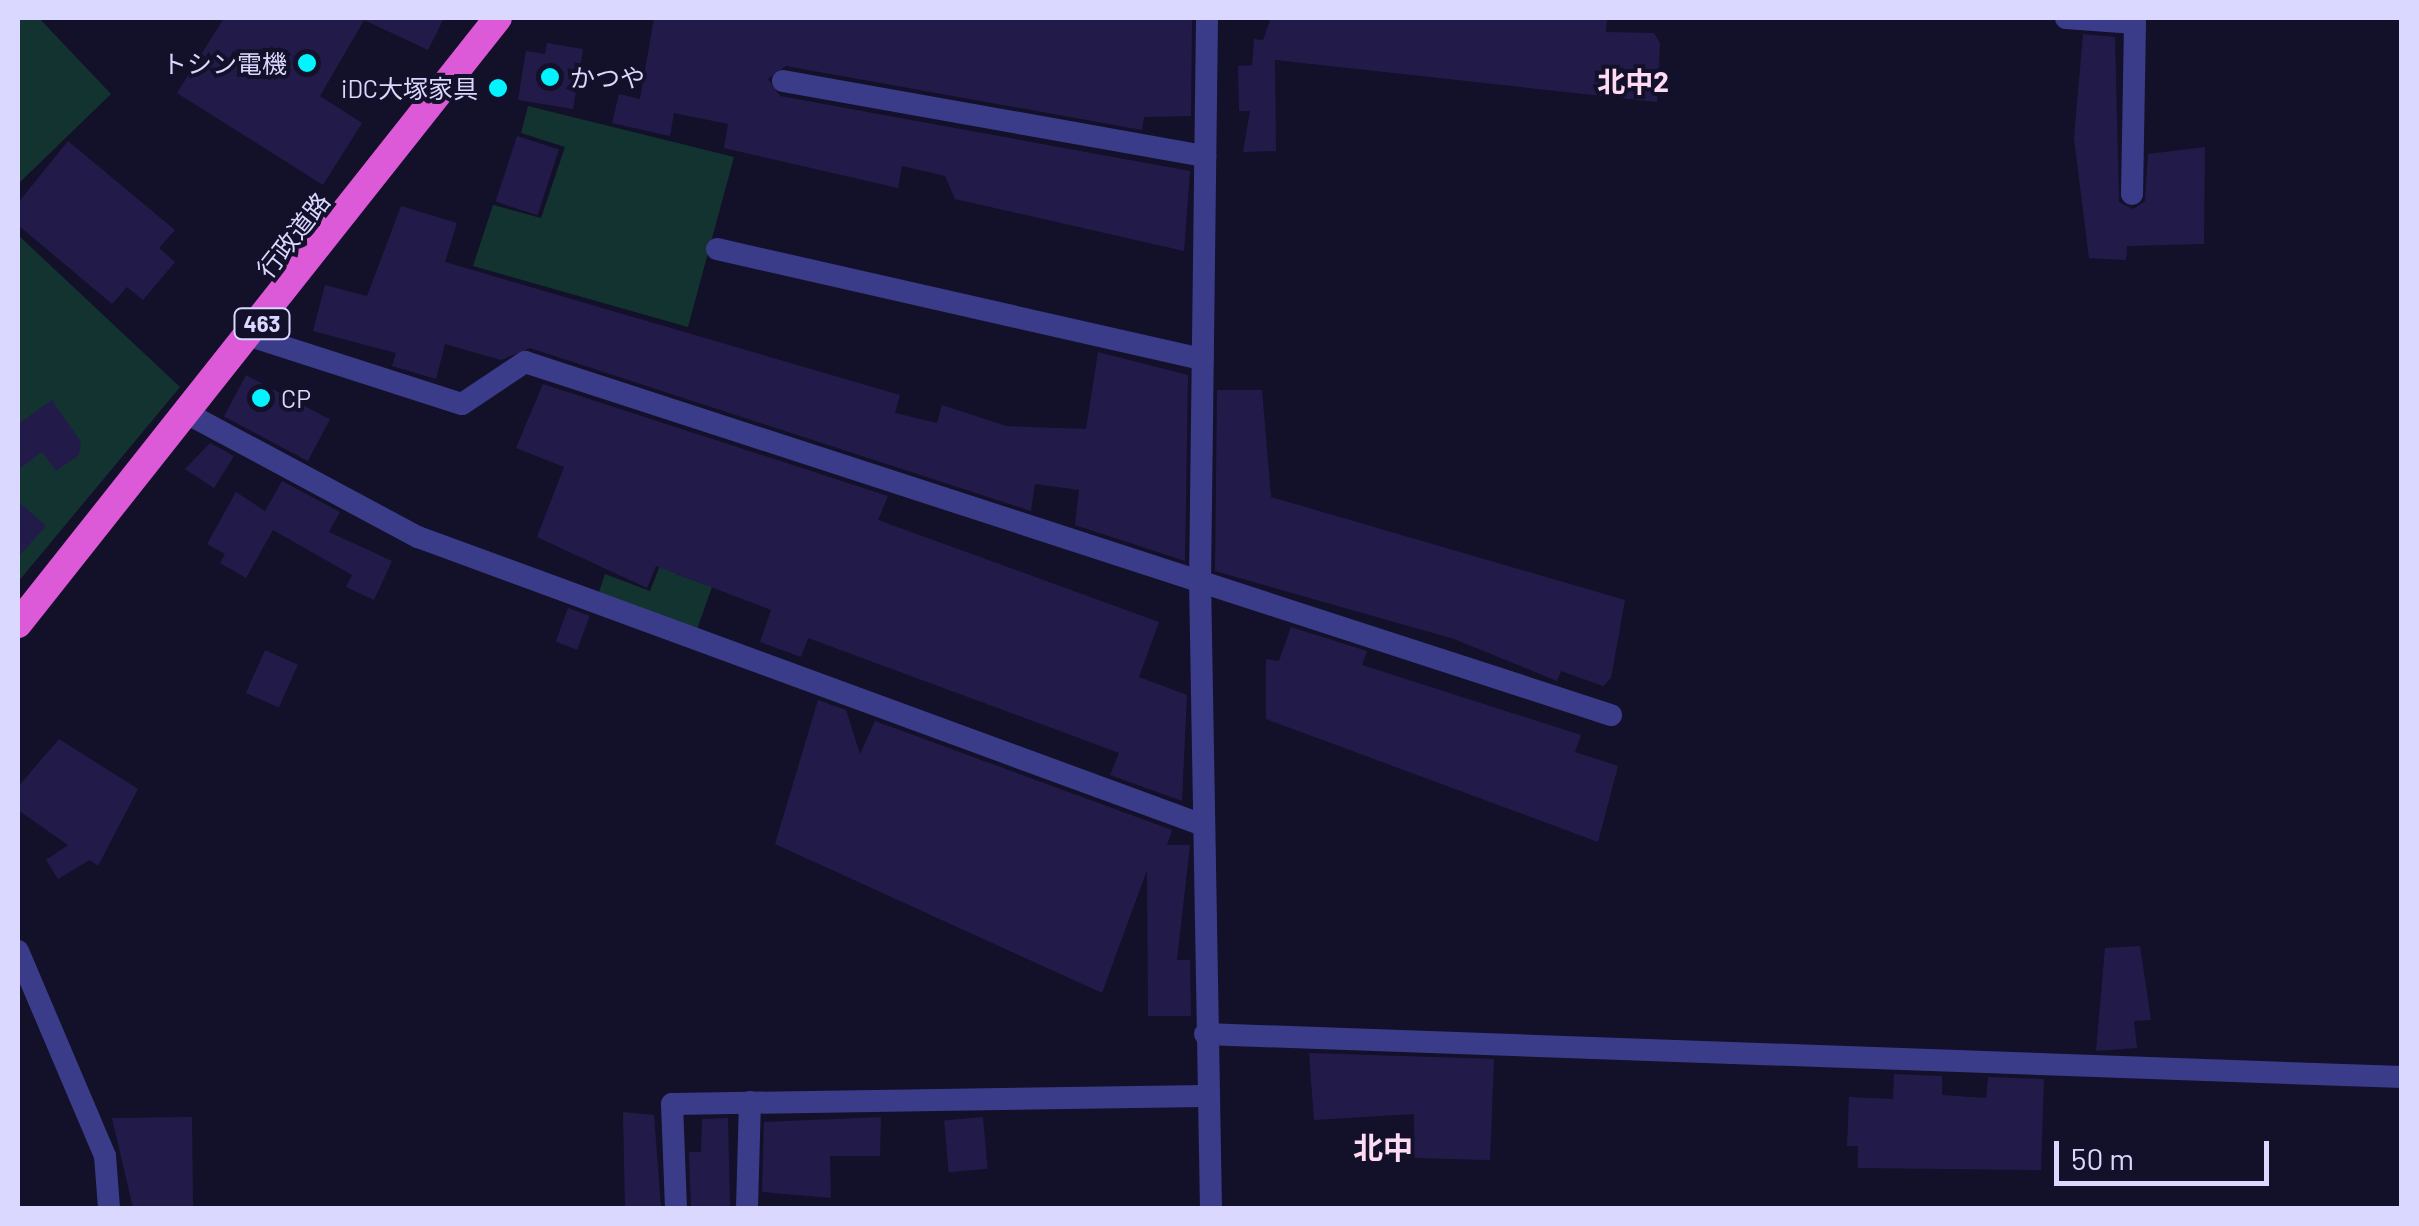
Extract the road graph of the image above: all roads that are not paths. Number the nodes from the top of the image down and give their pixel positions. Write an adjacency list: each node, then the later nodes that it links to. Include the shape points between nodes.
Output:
1 (1207, 18): 5 (street)
2 (2066, 18): 6 (street, via 2135,23)
3 (486, 21): 8 (highway, 行政道路 / 463)
4 (782, 81): 5 (street)
5 (1206, 156): 9 (street)
6 (2132, 194)
7 (717, 249): 9 (street)
8 (252, 337): 10 (highway, 行政道路 / 463); 11 (street, via 462,404 525,362)
9 (1203, 359): 11 (street)
10 (190, 415): 12 (highway, 行政道路 / 463); 14 (street, via 418,538)
11 (1200, 579): 13 (street); 14 (street)
12 (18, 624)
13 (1611, 715)
14 (1203, 825): 16 (street)
15 (18, 951): 20 (street, via 105,1156)
16 (1205, 1034): 17 (street); 18 (street)
17 (2402, 1077)
18 (1205, 1096): 19 (street); 23 (street)
19 (750, 1102): 21 (street, via 672,1104); 22 (street)
20 (109, 1208)
21 (676, 1208)
22 (748, 1208)
23 (1211, 1208)

